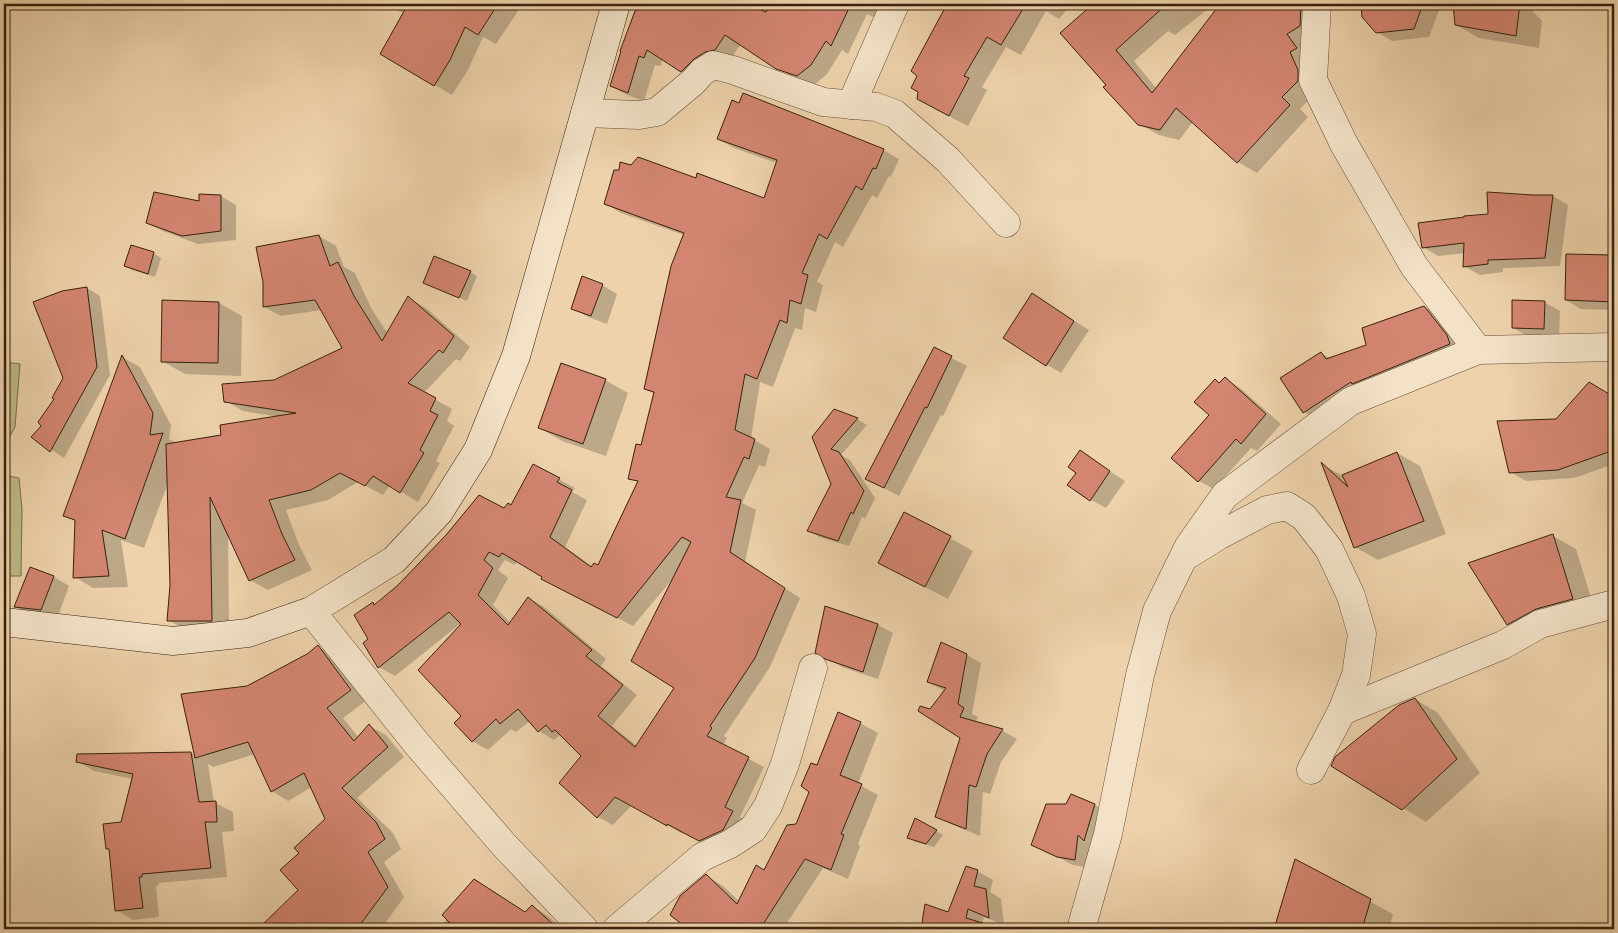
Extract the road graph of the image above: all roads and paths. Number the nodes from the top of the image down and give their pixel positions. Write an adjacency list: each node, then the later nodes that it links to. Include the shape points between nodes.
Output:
1 (616, 4): 5 (street)
2 (895, 4): 4 (street)
3 (1317, 4): 8 (street, via 1313,80 1344,144 1414,266)
4 (851, 105): 5 (street, via 823,102 712,65 657,112 639,115); 6 (street, via 876,107 894,114 948,160)
5 (585, 113): 11 (street, via 516,356 478,450 439,512 394,560)
6 (1006, 223)
7 (1614, 347): 8 (street)
8 (1478, 350): 9 (street, via 1351,401 1225,495)
9 (1183, 558): 14 (street, via 1267,510 1287,506 1304,517 1329,549 1351,596 1362,634 1356,675); 18 (street, via 1157,611 1140,675 1108,834)
10 (1614, 604): 14 (street, via 1540,624 1503,645)
11 (311, 610): 12 (street, via 248,633 173,641); 16 (street, via 417,744)
12 (4, 622)
13 (813, 668): 17 (street, via 785,764 768,806 753,829 702,857)
14 (1342, 712): 15 (street)
15 (1311, 770)
16 (578, 927)
17 (618, 929)
18 (1081, 929)

